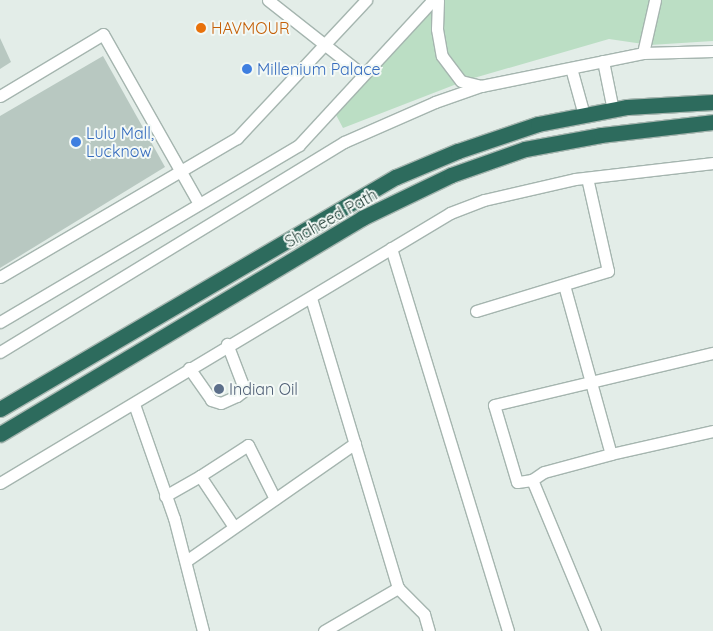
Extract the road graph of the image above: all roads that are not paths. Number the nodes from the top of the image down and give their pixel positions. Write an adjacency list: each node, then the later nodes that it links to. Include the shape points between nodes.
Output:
1 (268, 0): 6 (street, via 310,37)
2 (366, 0): 6 (street)
3 (433, 0): 11 (street)
4 (438, 0): 12 (street, via 437,29 442,56 461,81)
5 (655, 0): 8 (street)
6 (325, 44): 11 (street); 19 (street, via 237,138)
7 (713, 51): 8 (street)
8 (643, 53): 9 (street)
9 (603, 61): 10 (street); 15 (street)
10 (571, 68): 12 (street); 16 (street)
11 (362, 74): 21 (street, via 299,145)
12 (480, 86): 29 (street, via 344,142)
13 (0, 96): 19 (street, via 103,34)
14 (713, 102): 15 (highway, Shaheed Path)
15 (613, 110): 16 (highway, Shaheed Path)
16 (584, 115): 34 (highway, Shaheed Path, via 520,130 396,177)
17 (713, 122): 36 (highway, Shaheed Path, via 601,135 525,150 451,175 362,218)
18 (713, 163): 20 (street)
19 (178, 170): 21 (street); 23 (street)
20 (587, 178): 22 (street, via 484,200 450,213); 24 (street, via 608,271)
21 (199, 204): 27 (street)
22 (391, 248): 25 (street); 50 (street)
23 (0, 277)
24 (564, 285): 26 (street); 32 (street)
25 (311, 298): 28 (street); 37 (street)
26 (476, 311)
27 (0, 322)
28 (227, 344): 31 (street); 31 (street, via 242,383 242,392 237,396 221,403 211,400)
29 (0, 352)
30 (713, 354): 32 (street)
31 (189, 368): 33 (street)
32 (590, 381): 38 (street); 40 (street, via 494,405 517,482)
33 (134, 404): 41 (street); 42 (street)
34 (0, 409)
35 (713, 431): 38 (street)
36 (0, 434)
37 (355, 443): 43 (street); 46 (street)
38 (611, 454): 40 (street, via 544,472)
39 (200, 476): 42 (street); 43 (street, via 248,445); 44 (street)
40 (532, 480): 51 (street)
41 (0, 483)
42 (166, 496): 45 (street)
43 (276, 498): 44 (street)
44 (234, 528): 45 (street)
45 (186, 561): 47 (street)
46 (398, 588): 48 (street); 49 (street, via 424,614)
47 (203, 631)
48 (324, 631)
49 (429, 631)
50 (508, 631)
51 (595, 631)

